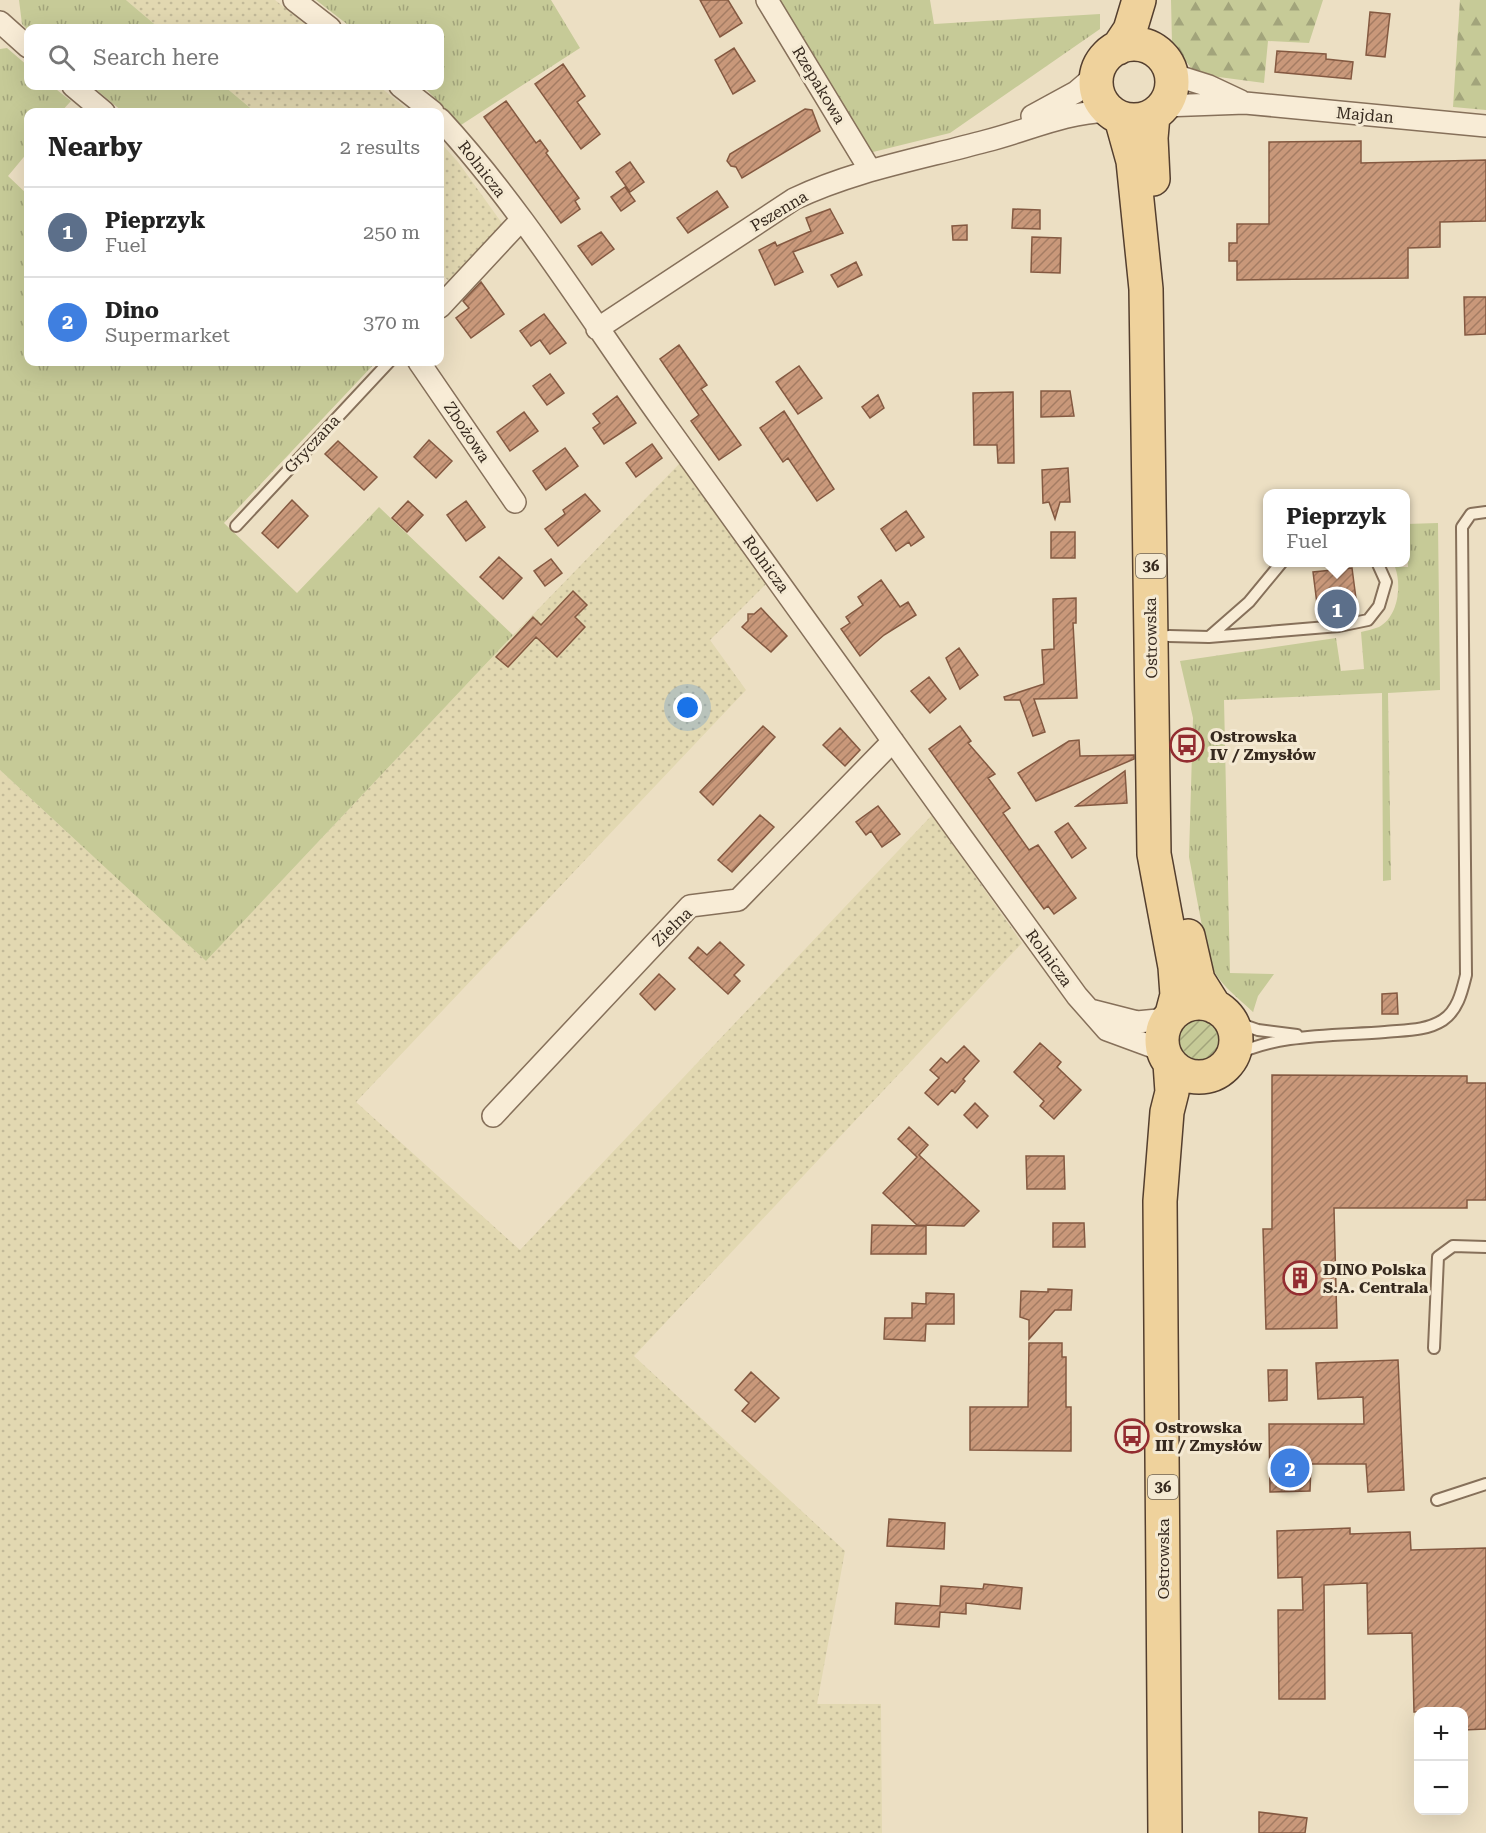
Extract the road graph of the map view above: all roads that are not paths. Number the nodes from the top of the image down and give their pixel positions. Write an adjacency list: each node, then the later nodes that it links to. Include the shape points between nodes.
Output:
1 (294, 0): 6 (street)
2 (767, 0): 21 (street, Rzepakowa)
3 (1139, 0): 8 (main road, via 1130,30)
4 (1158, 0): 9 (main road, 36)
5 (0, 22): 7 (street)
6 (325, 24)
7 (24, 43)
8 (1118, 48): 9 (main road, via 1137,45); 10 (main road, via 1102,61)
9 (1164, 63): 13 (street, Majdan); 16 (main road, 36, via 1170,94)
10 (1097, 74): 17 (main road, 36, via 1098,94); 20 (street, Pszenna, via 1076,92)
11 (78, 90): 14 (street)
12 (405, 90): 15 (street)
13 (1245, 103): 16 (street, Majdan); 19 (street, Majdan)
14 (99, 108)
15 (428, 108)
16 (1158, 111): 17 (main road, via 1134,120); 32 (main road, Ostrowska / 36, via 1151,158 1165,301)
17 (1115, 114): 20 (street, Pszenna, via 1065,115); 37 (main road, Ostrowska / 36, via 1134,161 1146,289 1154,854 1175,967 1177,995)
18 (444, 123): 22 (street, Rolnicza)
19 (1486, 126)
20 (984, 142): 21 (street, Pszenna)
21 (870, 170): 24 (street, Pszenna, via 794,200)
22 (521, 220): 23 (street); 24 (street, Rolnicza)
23 (444, 304)
24 (597, 329): 34 (street, Rolnicza)
25 (385, 366): 29 (lane, Gryczana)
26 (422, 366): 27 (street, Zbożowa)
27 (515, 502)
28 (1486, 512): 38 (lane, via 1471,514 1462,527 1466,975 1461,998 1445,1019 1422,1029)
29 (236, 526)
30 (1278, 567): 33 (lane, via 1249,602)
31 (1379, 567): 33 (lane, via 1386,582 1380,606 1368,620)
32 (1169, 636): 33 (lane); 36 (main road, Ostrowska / 36, via 1170,818 1175,875 1198,980)
33 (1209, 638)
34 (893, 741): 35 (street, Rolnicza); 42 (street, Zielna, via 738,900 690,906)
35 (1090, 1010): 37 (street, via 1137,1022); 39 (street, Rolnicza, via 1107,1030)
36 (1222, 1013): 37 (main road, via 1202,1003 1189,1004); 38 (lane, via 1258,1030); 40 (main road, 36, via 1235,1039)
37 (1170, 1017): 39 (main road, 36, via 1162,1038)
38 (1312, 1037): 40 (lane, via 1257,1045)
39 (1167, 1057): 41 (main road, via 1186,1074); 43 (main road, Ostrowska / 36, via 1172,1092)
40 (1231, 1057): 41 (main road, 36, via 1223,1068)
41 (1205, 1076): 43 (main road, Ostrowska / 36, via 1182,1123)
42 (493, 1116)
43 (1167, 1142): 48 (main road, Ostrowska / 36, via 1160,1201)
44 (1486, 1247): 45 (lane, via 1453,1246 1438,1257)
45 (1434, 1348)
46 (1486, 1484): 47 (lane)
47 (1437, 1500)
48 (1165, 1833)

